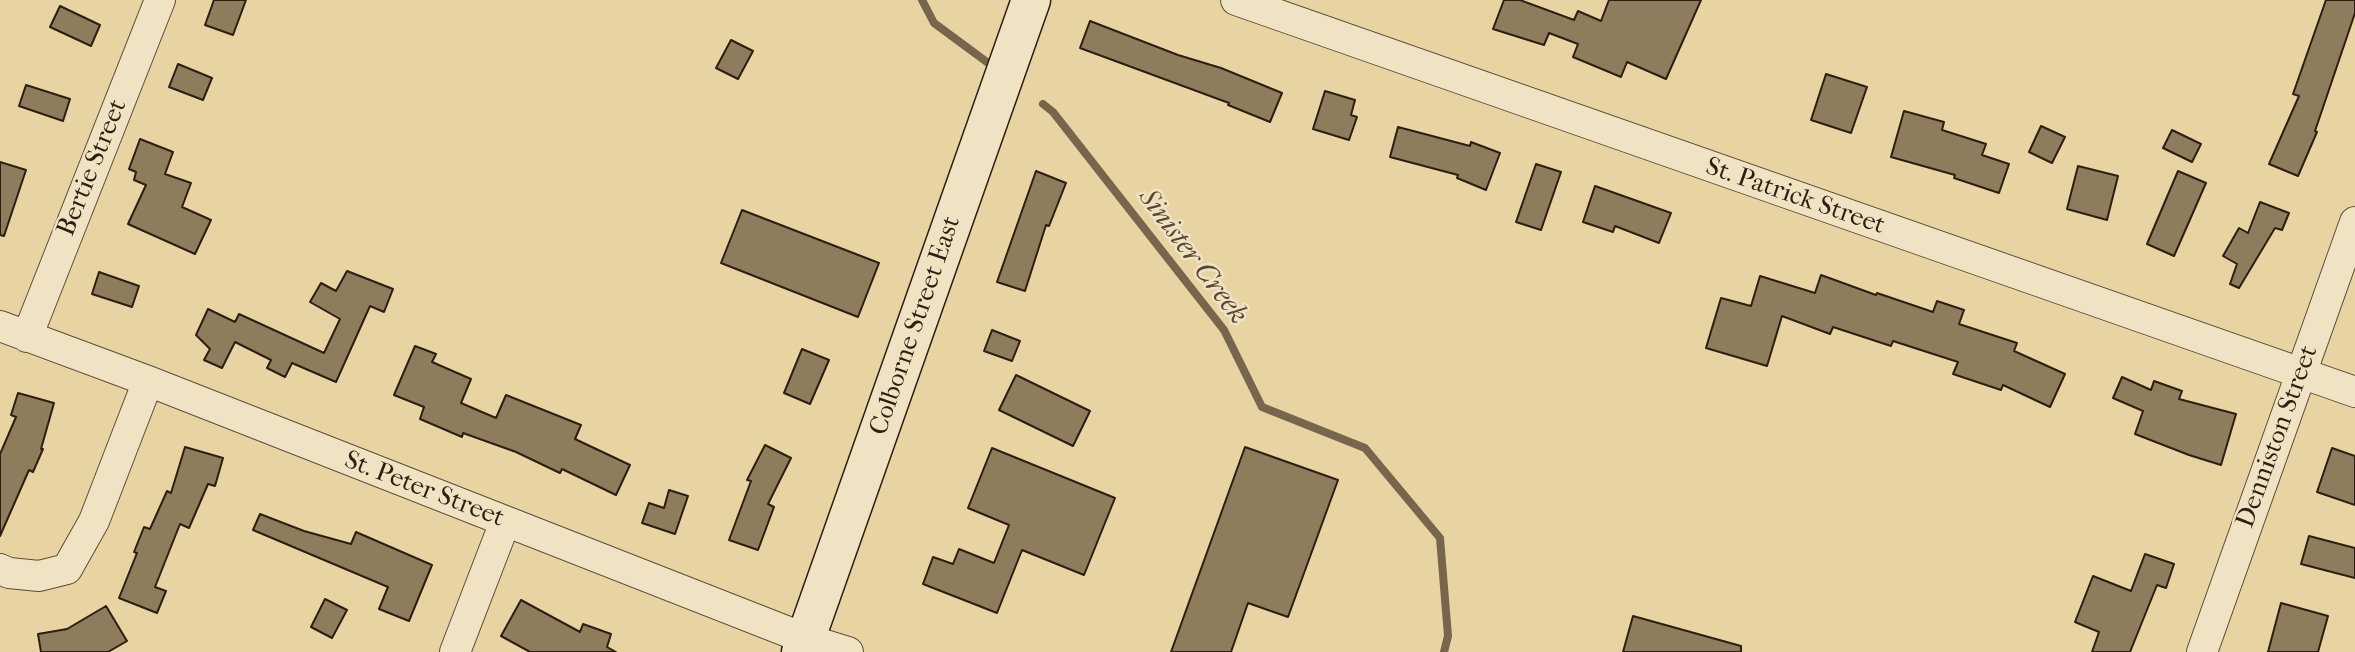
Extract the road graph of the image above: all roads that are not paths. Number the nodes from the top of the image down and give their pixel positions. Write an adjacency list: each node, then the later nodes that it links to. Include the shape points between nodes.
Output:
1 (160, 0): 5 (street, Bertie Street)
2 (1031, 0): 11 (main road, Colborne Street East)
3 (1236, 0): 6 (street, St. Patrick Street)
4 (2355, 222): 6 (street, Denniston Street)
5 (13, 332): 7 (street, St. Peter Street)
6 (2301, 374): 8 (street, St. Patrick Street); 14 (street, Denniston Street)
7 (148, 381): 9 (street, St. Peter Street); 10 (street, via 94,522 67,569 39,576)
8 (2355, 393)
9 (505, 522): 11 (street, St. Peter Street); 12 (street)
10 (0, 569)
11 (803, 645): 13 (street, St. Peter Street)
12 (455, 652)
13 (848, 652)
14 (2202, 652)

